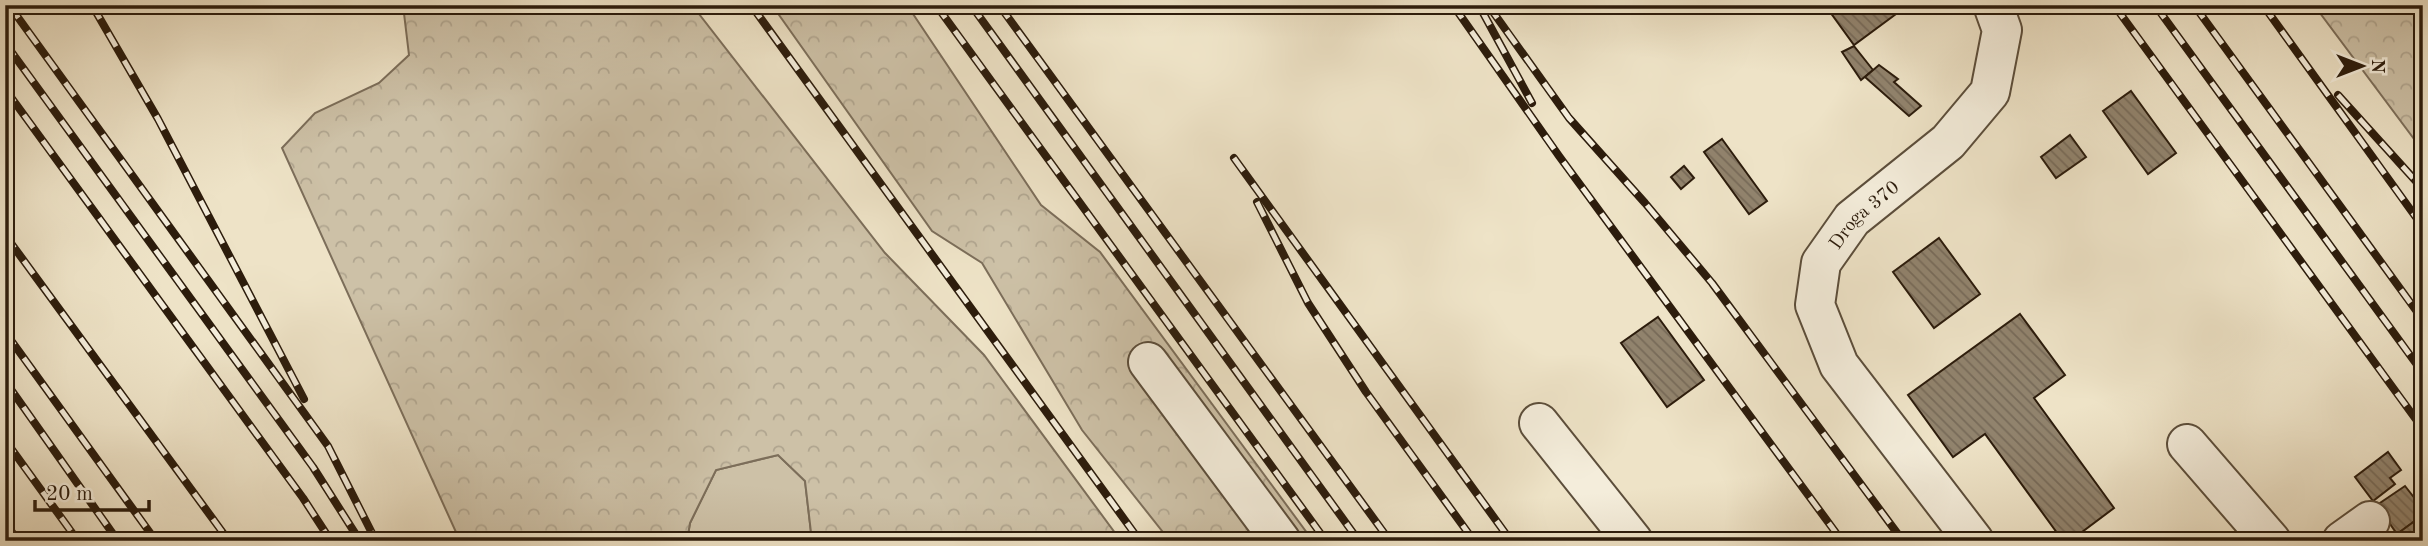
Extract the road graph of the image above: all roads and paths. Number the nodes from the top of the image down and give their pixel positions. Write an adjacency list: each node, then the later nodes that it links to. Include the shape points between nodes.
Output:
1 (1993, 5): 7 (lane, Droga 370, via 2001,30 1990,92 1948,142 1852,219 1821,263 1815,305 1839,365)
2 (1148, 362): 5 (lane)
3 (1539, 423): 6 (lane)
4 (2187, 444): 8 (lane)
5 (1281, 541)
6 (1633, 541)
7 (1974, 541)
8 (2272, 541)

